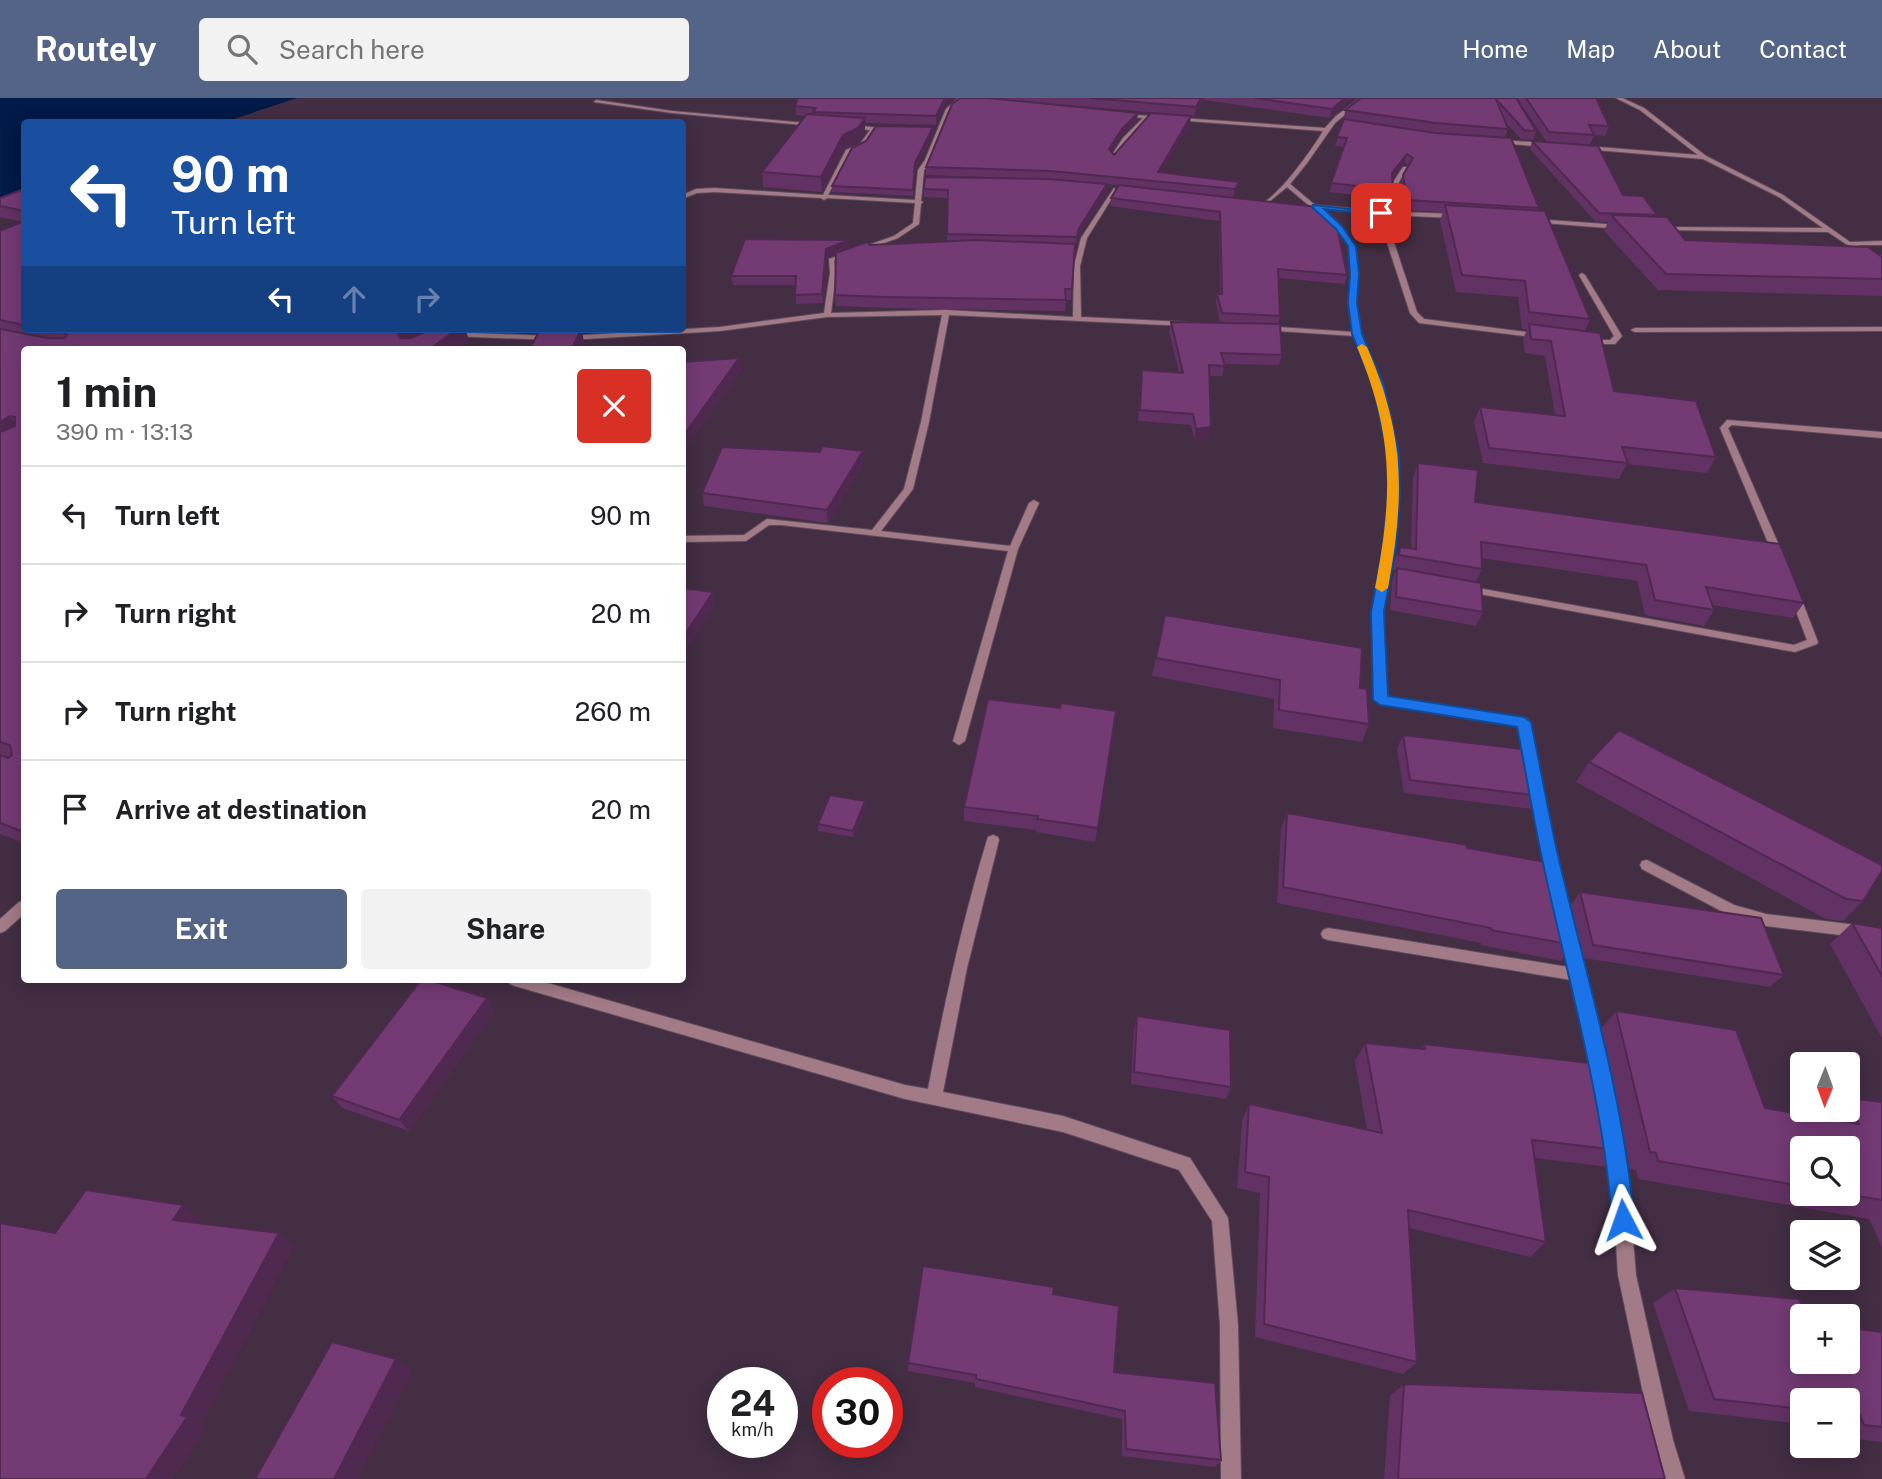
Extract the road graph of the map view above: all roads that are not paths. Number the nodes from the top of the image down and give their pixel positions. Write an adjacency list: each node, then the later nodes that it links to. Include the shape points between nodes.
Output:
1 (960, 98): 4 (street); 15 (street, via 948,109)
2 (1363, 98): 8 (street)
3 (1618, 98): 22 (street, via 1642,109)
4 (971, 100)
5 (596, 101): 10 (street)
6 (1108, 114): 7 (street)
7 (1147, 117): 16 (street); 23 (street)
8 (1335, 122): 9 (street); 16 (street)
9 (1348, 123)
10 (822, 125)
11 (845, 127): 12 (street)
12 (874, 128): 13 (street); 32 (street, via 862,145 848,151)
13 (895, 129)
14 (928, 130): 15 (street)
15 (940, 130): 26 (street)
16 (1327, 130): 27 (street)
17 (1537, 136): 19 (street)
18 (1488, 141): 19 (street)
19 (1542, 145): 20 (street)
20 (1555, 146)
21 (1580, 148): 22 (street)
22 (1704, 157): 42 (street, via 1781,196)
23 (1113, 158)
24 (1405, 168): 37 (street, via 1395,184)
25 (932, 179): 26 (street)
26 (920, 180): 33 (street)
27 (1287, 184): 34 (street, via 1262,205); 35 (street)
28 (1103, 189): 29 (street)
29 (1114, 190): 30 (street); 47 (street)
30 (1127, 191)
31 (686, 195): 32 (street, via 714,190)
32 (824, 198): 33 (street)
33 (920, 202): 48 (street, via 916,224 896,237)
34 (1241, 203)
35 (1316, 206): 36 (street); 61 (street, via 1352,246)
36 (1381, 213): 37 (street); 63 (street, via 1414,313 1422,321)
37 (1397, 214): 38 (street)
38 (1460, 216)
39 (1528, 221): 40 (street)
40 (1622, 227)
41 (1649, 229): 42 (street)
42 (1830, 230): 43 (street)
43 (1848, 243): 44 (street); 49 (street)
44 (1882, 243)
45 (894, 248): 48 (street)
46 (1067, 249): 47 (street)
47 (1081, 250): 53 (street)
48 (842, 256): 52 (street, via 831,260)
49 (1882, 258)
50 (1582, 275): 64 (street, via 1618,337 1612,342)
51 (946, 312): 52 (street); 53 (street); 68 (street, via 908,489)
52 (827, 315): 58 (street)
53 (1076, 319): 54 (street)
54 (1193, 324)
55 (1256, 327): 61 (street)
56 (1882, 329): 57 (street)
57 (1635, 330)
58 (686, 331)
59 (436, 333): 62 (street)
60 (667, 333): 62 (street)
61 (1357, 334): 72 (street, via 1378,386 1393,454 1394,494)
62 (526, 338): 65 (street)
63 (1556, 338)
64 (1583, 341)
65 (523, 346)
66 (1882, 435): 71 (street, via 1730,422 1724,428)
67 (1034, 503): 70 (street)
68 (874, 534): 69 (street, via 767,522 746,538); 70 (street)
69 (686, 539)
70 (1013, 549): 76 (street)
71 (1787, 573)
72 (1384, 574): 73 (street); 79 (street, via 1378,612 1380,700 1524,722)
73 (1398, 576)
74 (1791, 585): 75 (street, via 1813,642 1796,649)
75 (1453, 586)
76 (959, 741)
77 (993, 840): 88 (street, via 969,924)
78 (1647, 865): 84 (street, via 1742,913)
79 (1557, 887)
80 (21, 909): 82 (street)
81 (1563, 912): 85 (street)
82 (0, 927)
83 (1328, 934): 85 (street)
84 (1882, 934)
85 (1578, 975): 87 (street)
86 (525, 983): 88 (street)
87 (1602, 1087)
88 (934, 1098): 90 (street, via 1063,1124 1184,1164 1220,1218)
89 (1611, 1126): 91 (street, via 1619,1164 1627,1275)
90 (1231, 1479)
91 (1675, 1479)

